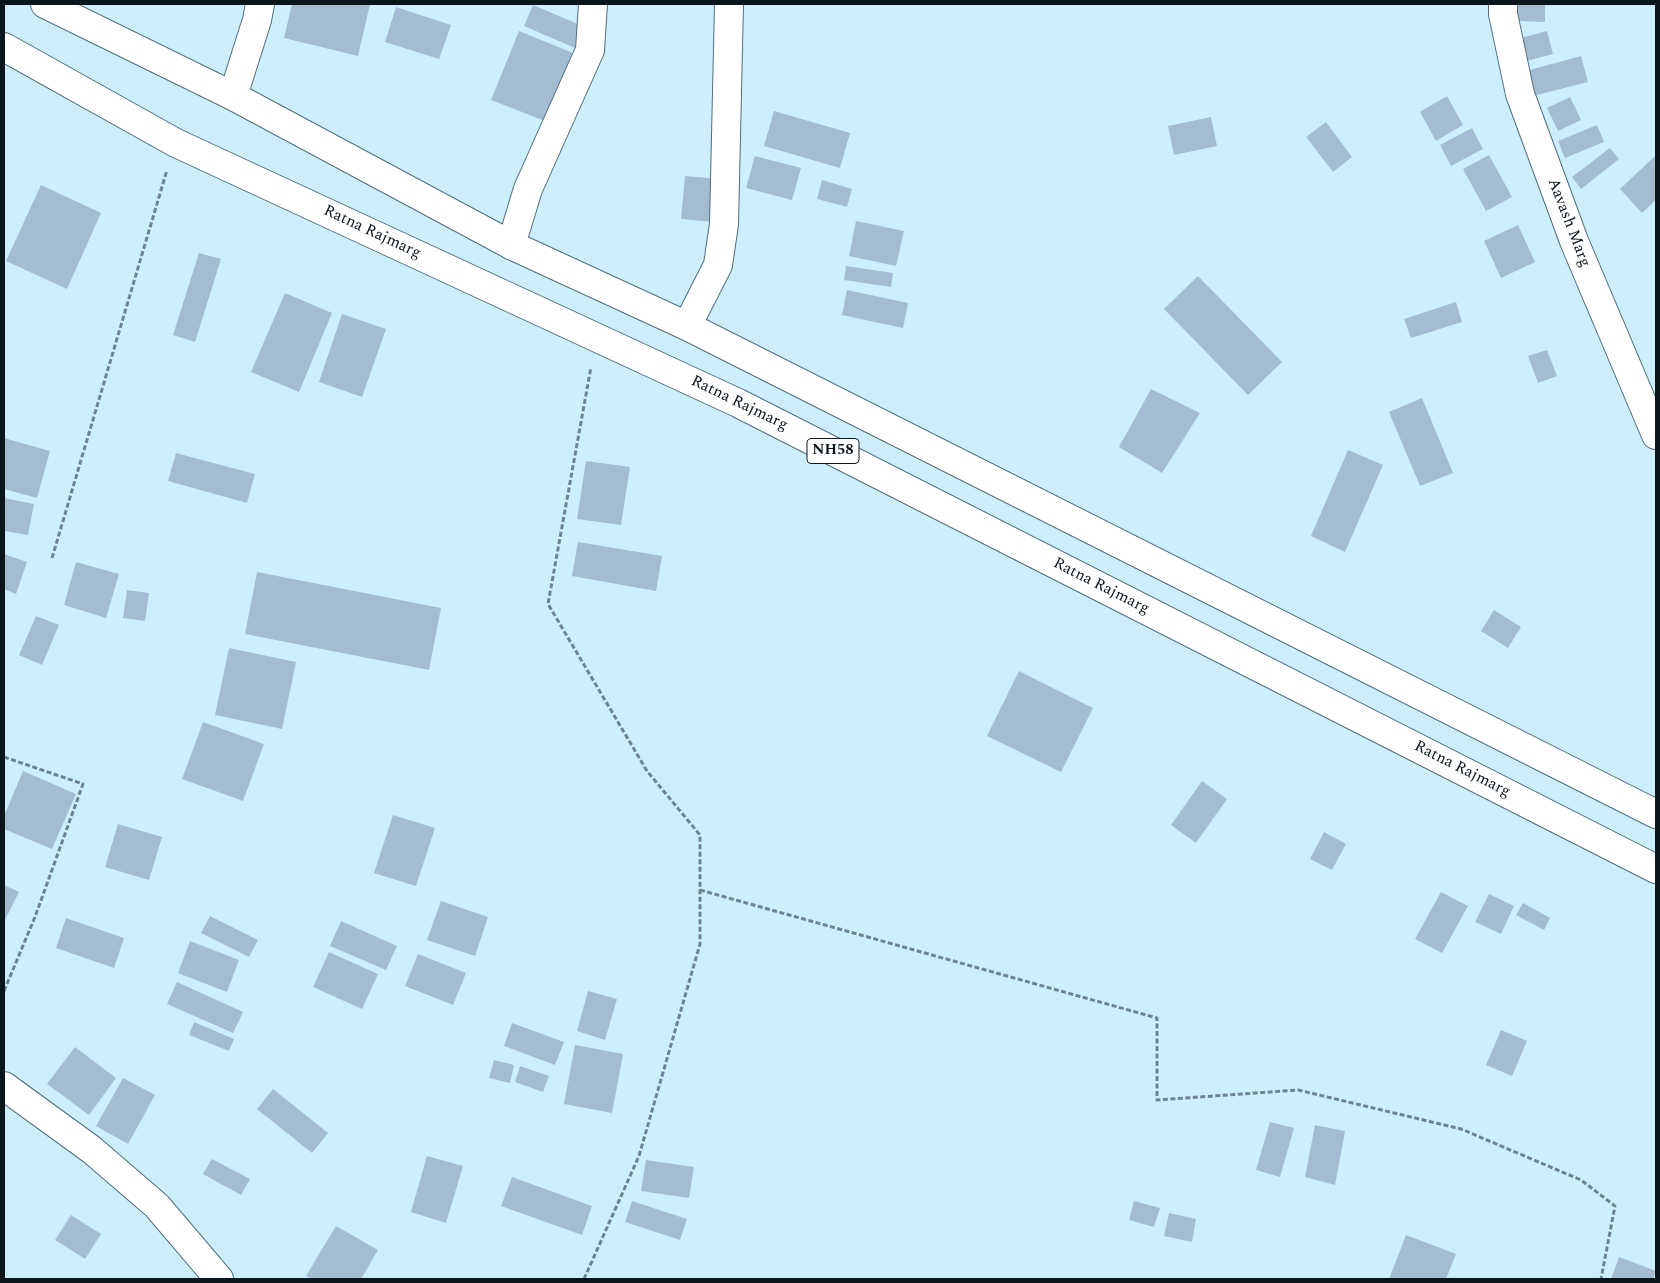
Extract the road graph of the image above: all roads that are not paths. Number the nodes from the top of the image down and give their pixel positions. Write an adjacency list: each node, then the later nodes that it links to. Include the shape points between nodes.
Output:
1 (45, 4): 7 (main road, NH58)
2 (260, 4): 7 (main road)
3 (593, 4): 8 (main road, via 590,50 528,189)
4 (729, 4): 9 (main road, via 724,224 718,265)
5 (1503, 4): 10 (main road, Aavash Marg, via 1520,94 1574,241)
6 (4, 47): 12 (main road, Ratna Rajmarg / NH58, via 176,143 738,402)
7 (233, 96): 8 (main road, NH58)
8 (511, 245): 9 (main road, NH58)
9 (687, 326): 11 (main road, NH58)
10 (1656, 435)
11 (1656, 814)
12 (1656, 869)
13 (4, 1086): 14 (main road, via 92,1150 157,1206)
14 (219, 1279)

